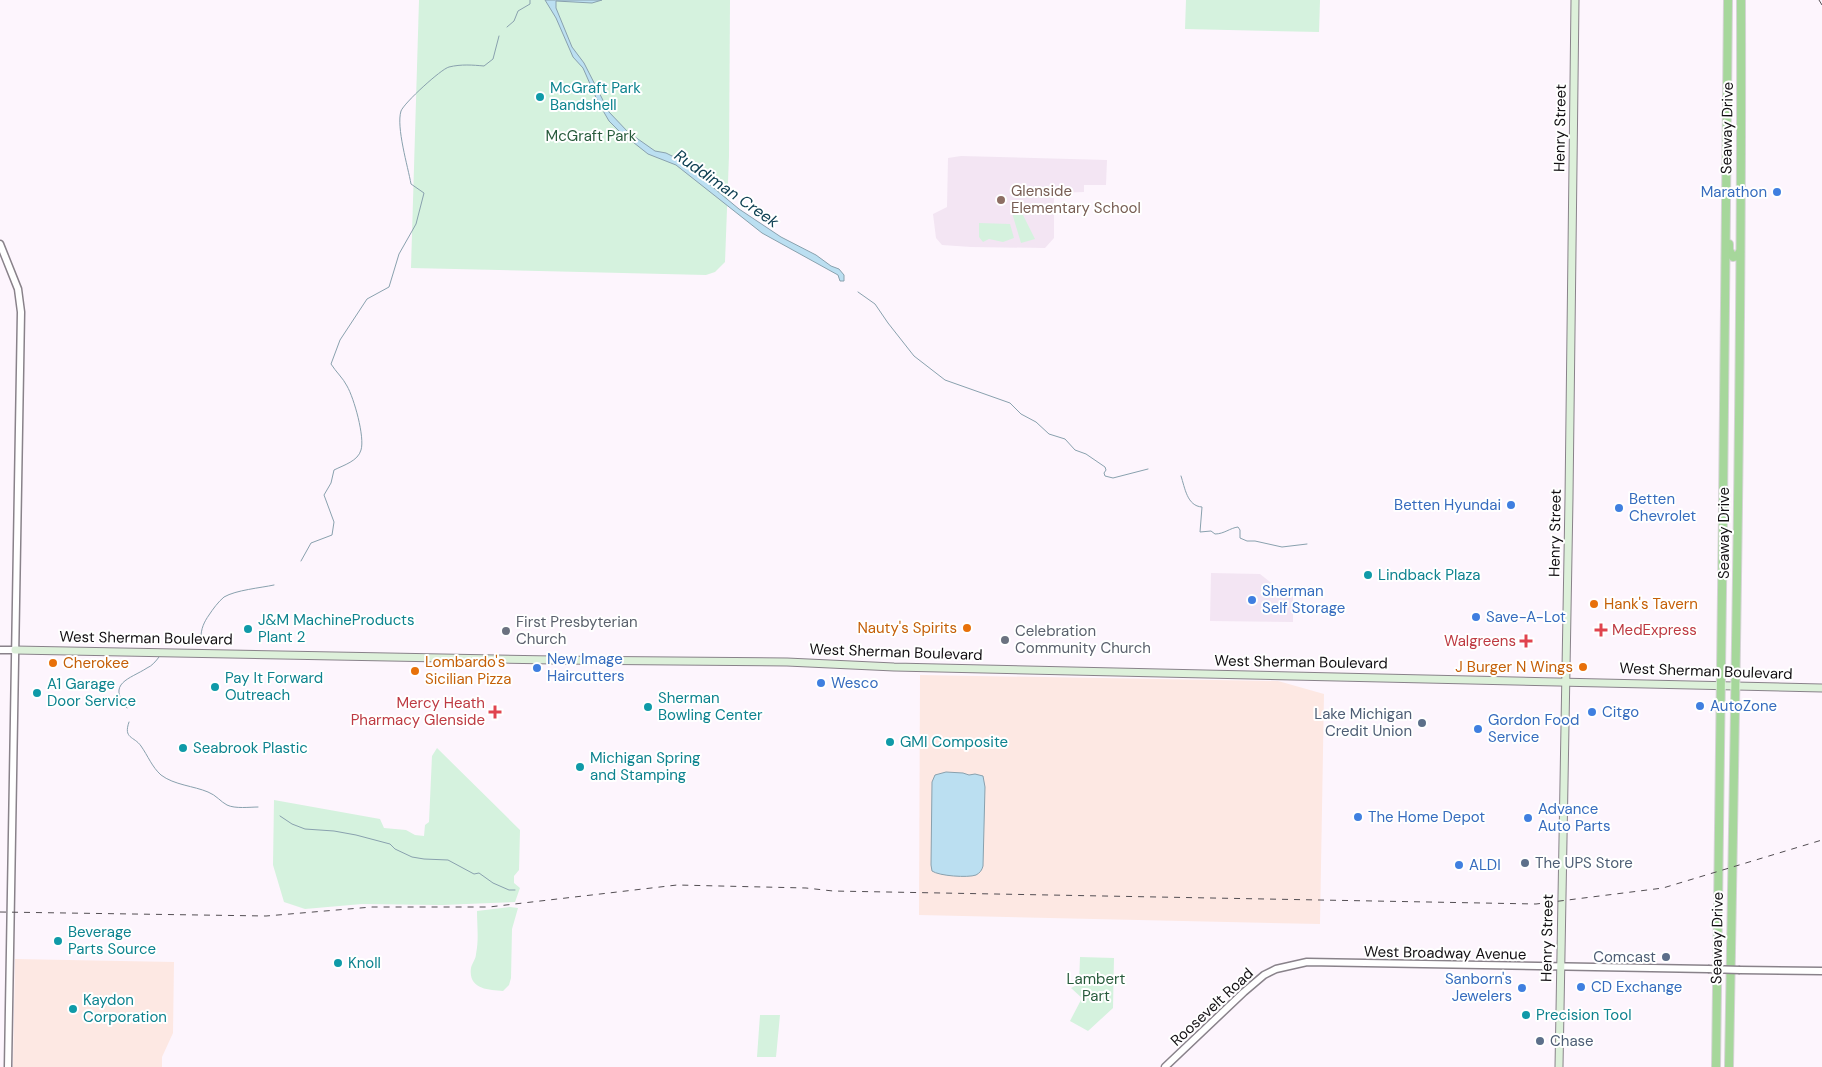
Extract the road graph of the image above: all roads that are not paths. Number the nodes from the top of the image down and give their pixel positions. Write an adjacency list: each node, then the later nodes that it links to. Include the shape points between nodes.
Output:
1 (1575, 0): 12 (main road, Henry Street)
2 (1728, 0): 4 (highway, Seaway Drive)
3 (1741, 0): 5 (highway, Seaway Drive)
4 (1727, 79): 5 (highway, via 1732,76 1737,79 1737,154); 6 (highway, Seaway Drive)
5 (1740, 161): 8 (highway, Seaway Drive)
6 (1725, 180): 8 (highway, via 1729,192 1729,250 1735,257); 9 (highway, Seaway Drive)
7 (0, 244): 11 (street, via 18,289 21,312)
8 (1740, 252): 13 (highway, Seaway Drive)
9 (1722, 596): 13 (highway, via 1726,590 1733,594 1733,670); 14 (highway, Seaway Drive)
10 (0, 650): 11 (street, West Sherman Boulevard)
11 (16, 650): 12 (main road, West Sherman Boulevard, via 787,662); 21 (street)
12 (1566, 681): 14 (main road, West Sherman Boulevard); 19 (main road, Henry Street)
13 (1736, 683): 14 (main road, West Sherman Boulevard); 15 (main road, West Sherman Boulevard); 17 (highway, Seaway Drive)
14 (1721, 685): 16 (highway, Seaway Drive)
15 (1822, 688)
16 (1721, 696): 17 (highway, via 1724,704 1725,776 1728,779); 24 (highway, Seaway Drive)
17 (1734, 773): 25 (highway, Seaway Drive)
18 (1307, 962): 19 (street, West Broadway Avenue); 22 (street, Roosevelt Road, via 1264,975)
19 (1560, 968): 20 (street, West Broadway Avenue, bridge); 23 (main road, Henry Street)
20 (1822, 971)
21 (8, 1067)
22 (1165, 1067)
23 (1559, 1067)
24 (1716, 1067)
25 (1729, 1067)

